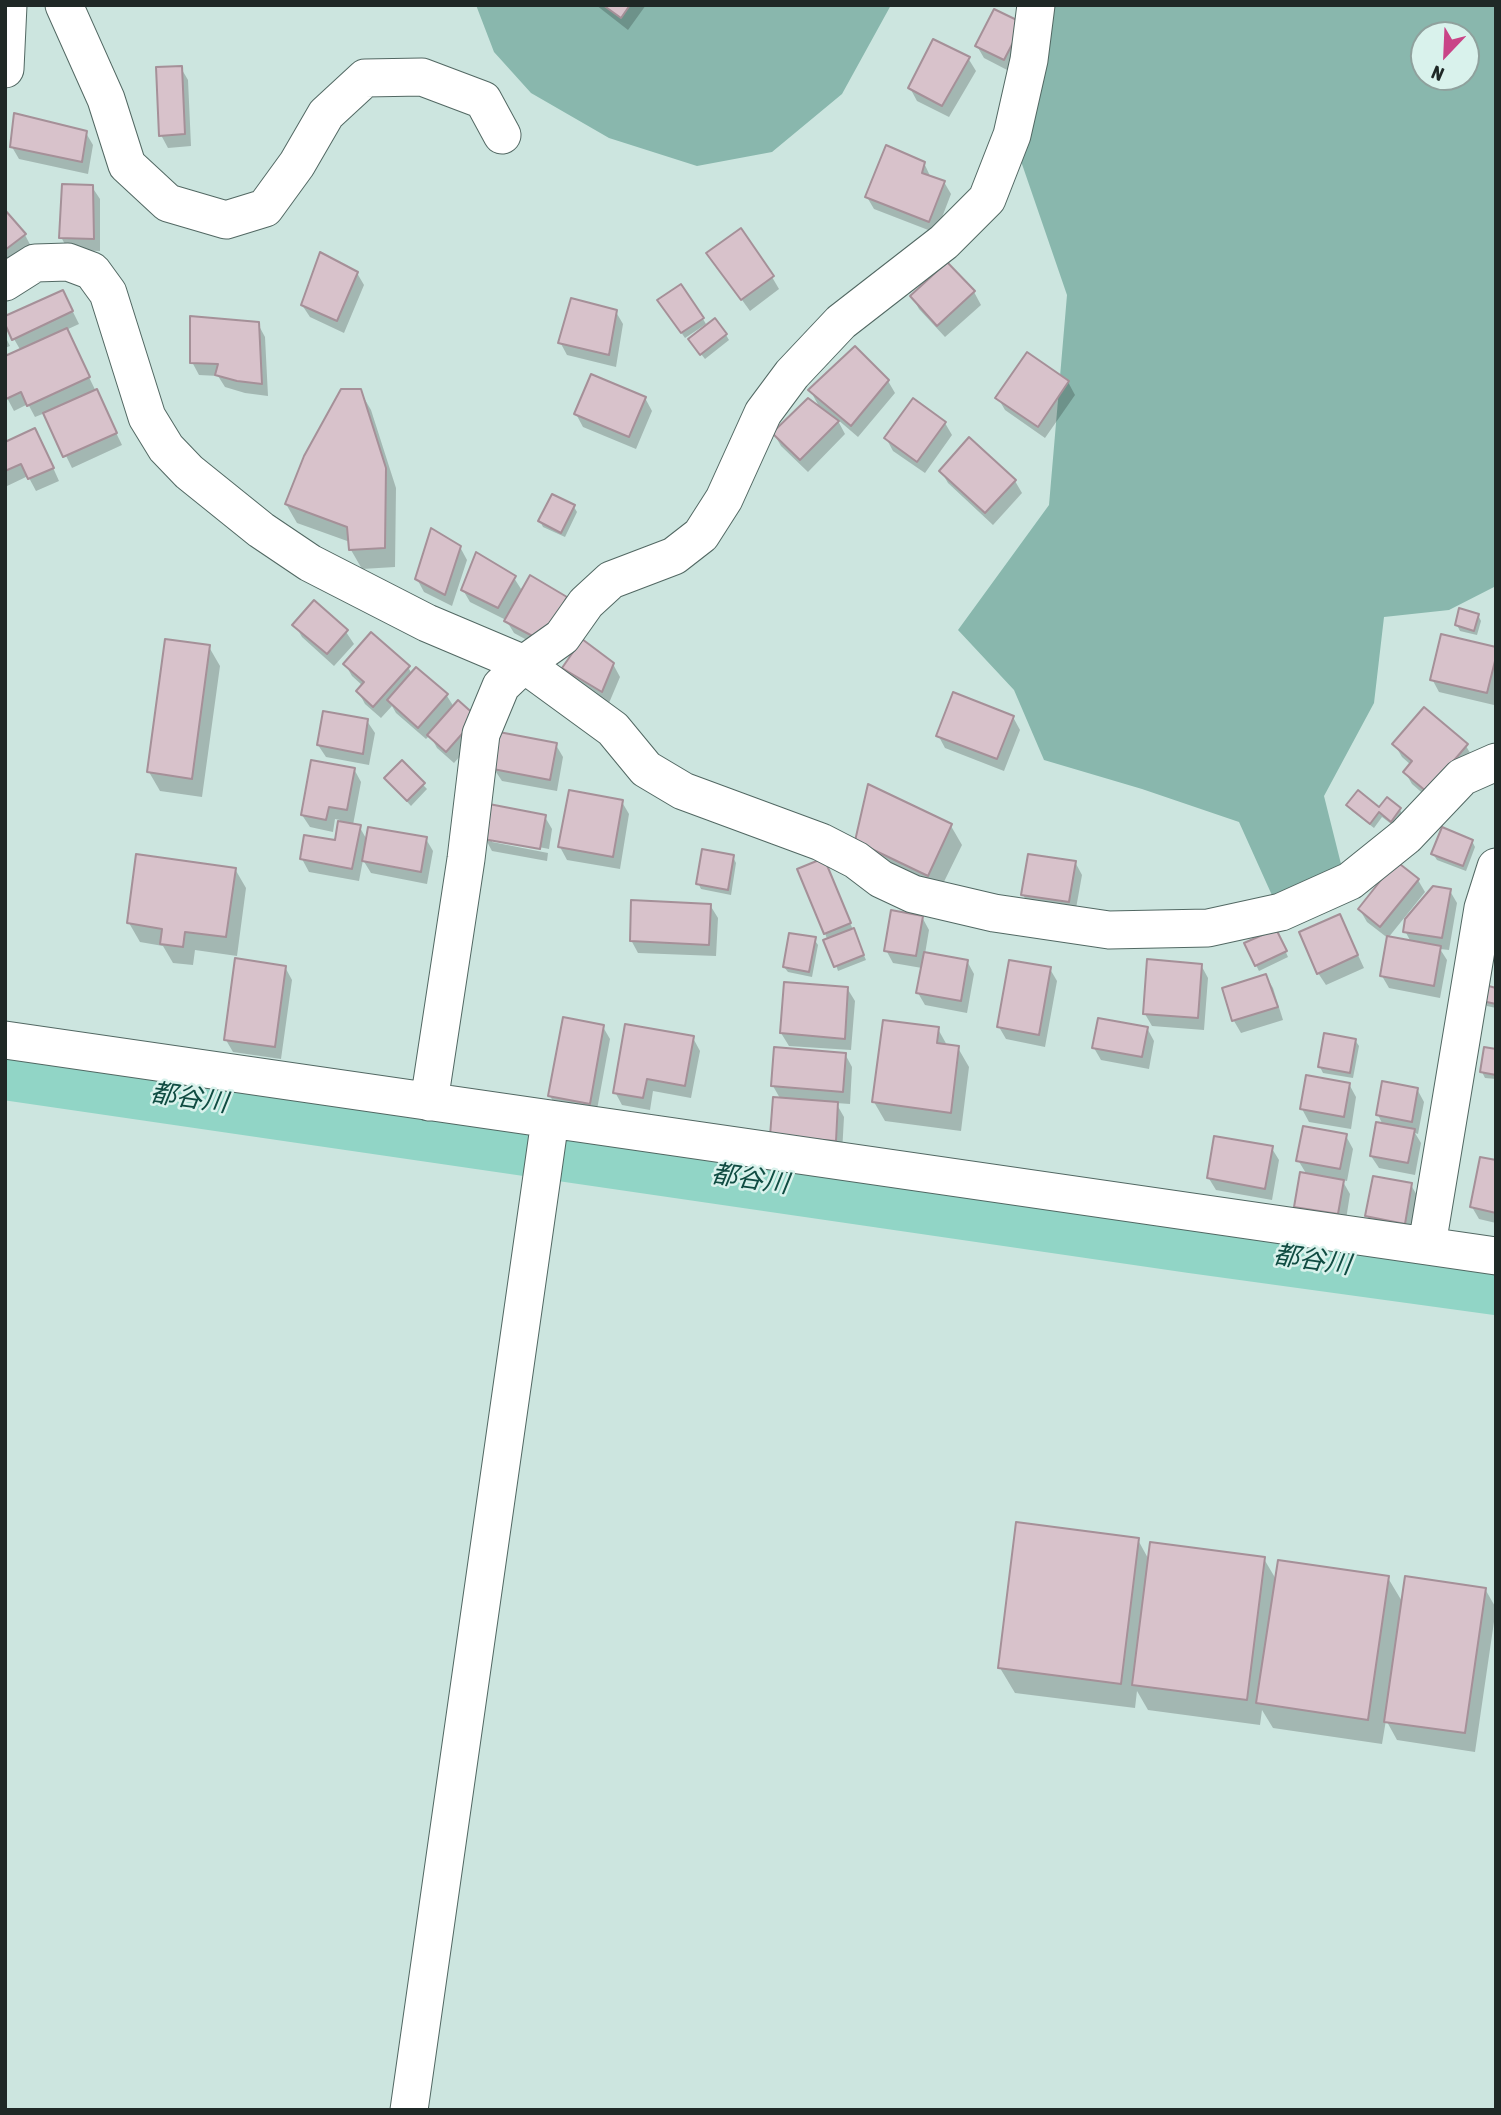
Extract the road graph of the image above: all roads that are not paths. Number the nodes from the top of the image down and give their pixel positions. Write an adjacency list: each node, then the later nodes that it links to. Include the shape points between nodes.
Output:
1 (64, 5): 5 (street, via 106,99 127,164 169,203 226,220 265,208 326,114 365,78 422,78 483,100)
2 (1036, 5): 7 (street, via 1012,135 987,199 944,242 841,322 792,374 763,413 724,499 701,535 674,556 611,580 586,603 562,637)
3 (7, 11): 4 (street)
4 (5, 69)
5 (502, 135)
6 (5, 282): 7 (street, via 35,263 68,262 92,271 108,293 147,417 166,448 189,471 310,563 427,623)
7 (524, 664): 8 (street, via 612,729 646,769 683,791 821,842 913,894 994,913 1109,930 1208,928 1281,912 1350,881 1406,836 1462,777); 11 (street, via 501,686 481,734)
8 (1496, 762)
9 (1496, 867): 13 (street, via 1483,908)
10 (5, 1041): 11 (street)
11 (429, 1102): 12 (street)
12 (547, 1139): 13 (street); 15 (street)
13 (1427, 1245): 14 (street)
14 (1496, 1256)
15 (409, 2110)

